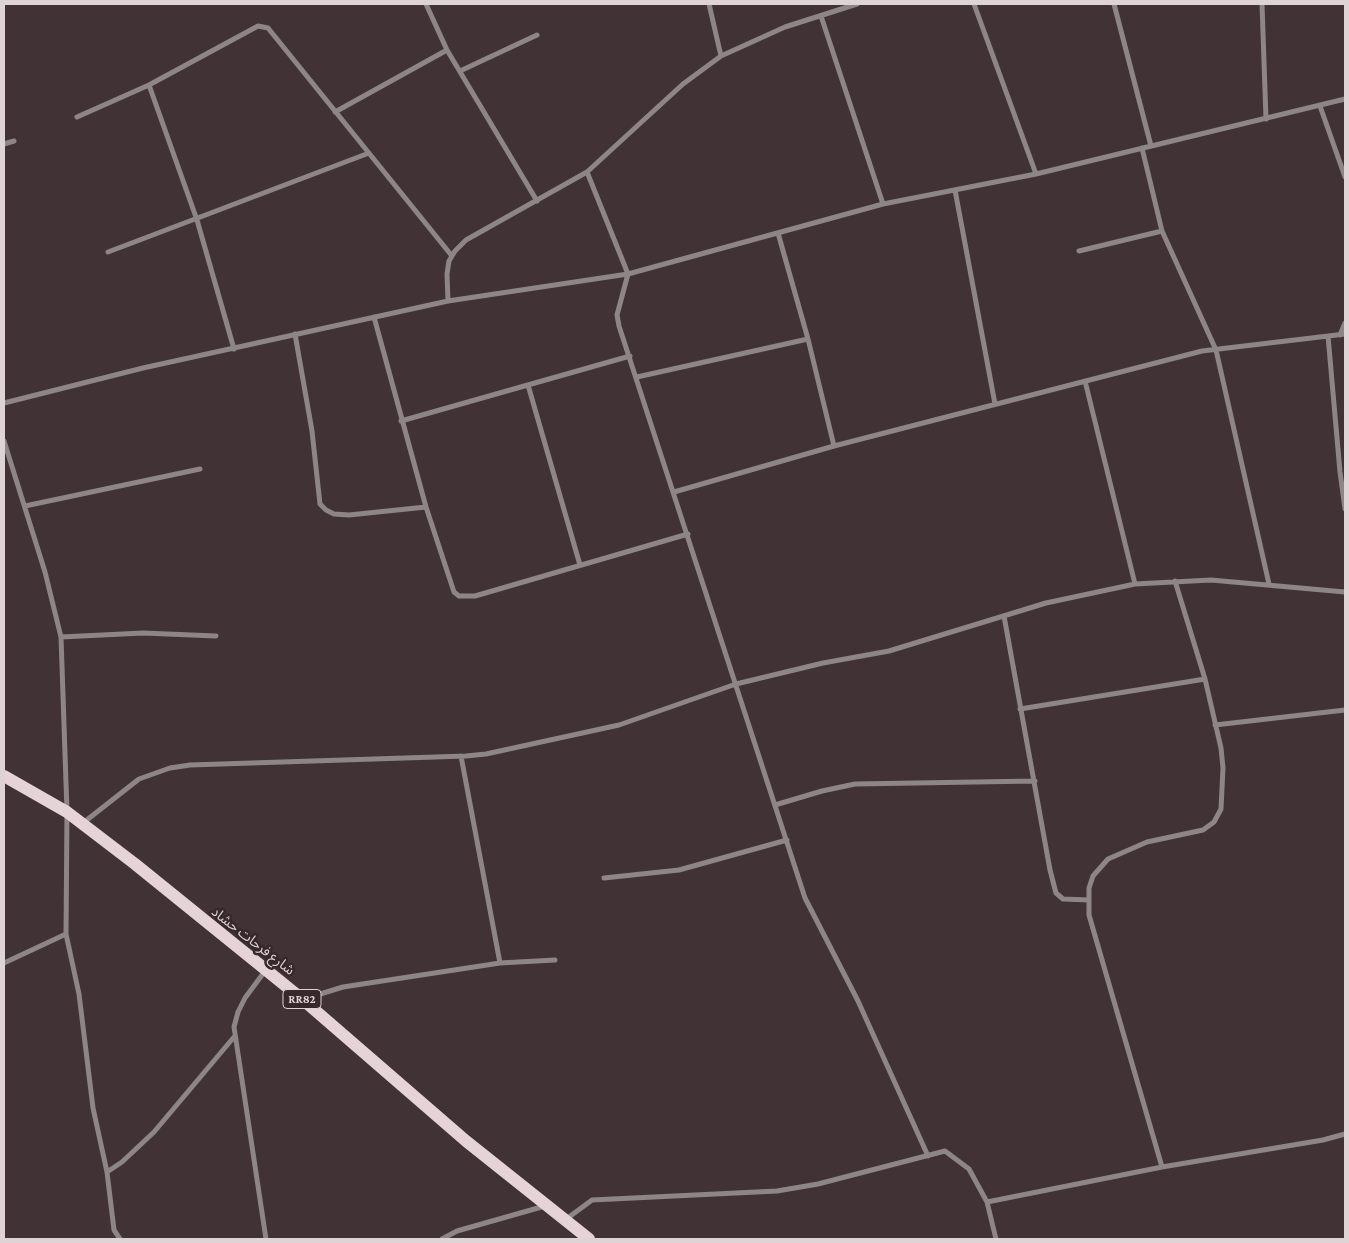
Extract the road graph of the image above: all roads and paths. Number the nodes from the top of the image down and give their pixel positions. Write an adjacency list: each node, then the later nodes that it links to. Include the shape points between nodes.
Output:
1 (426, 4): 9 (street)
2 (710, 4): 10 (street)
3 (857, 4): 7 (street)
4 (974, 4): 24 (street)
5 (1114, 4): 20 (street)
6 (1262, 4): 17 (street)
7 (821, 16): 10 (street); 28 (street)
8 (537, 35): 11 (street)
9 (447, 50): 11 (street); 15 (street)
10 (721, 56): 23 (street, via 683,84)
11 (460, 71): 27 (street)
12 (149, 85): 15 (street, via 263,26 272,31); 16 (street); 29 (street)
13 (1345, 99): 14 (street)
14 (1320, 106): 17 (street); 25 (street)
15 (335, 112): 22 (street)
16 (78, 117)
17 (1266, 119): 20 (street)
18 (14, 142): 19 (street)
19 (4, 144)
20 (1151, 146): 21 (street)
21 (1142, 148): 24 (street); 30 (street)
22 (369, 153): 29 (street); 34 (street)
23 (588, 172): 27 (street); 35 (street)
24 (1036, 174): 26 (street)
25 (1345, 177)
26 (955, 190): 28 (street); 50 (street)
27 (537, 201): 34 (street, via 466,240)
28 (884, 204): 31 (street)
29 (197, 220): 33 (street); 43 (street)
30 (1162, 231): 32 (street); 44 (street)
31 (778, 233): 35 (street); 42 (street)
32 (1079, 251)
33 (108, 252)
34 (452, 256): 36 (street, via 447,274)
35 (628, 274): 36 (street); 45 (street, via 617,315)
36 (448, 301): 37 (street)
37 (374, 317): 39 (street); 51 (street)
38 (1345, 323): 40 (street)
39 (295, 334): 43 (street); 57 (street, via 312,431 320,504 334,514 349,515)
40 (1342, 335): 41 (street)
41 (1328, 336): 44 (street); 58 (street)
42 (808, 338): 46 (street); 53 (street)
43 (234, 349): 49 (street)
44 (1216, 350): 47 (street); 63 (street)
45 (630, 356): 46 (street); 48 (street)
46 (637, 376): 55 (street)
47 (1085, 381): 50 (street); 62 (street)
48 (528, 385): 51 (street); 60 (street)
49 (4, 403)
50 (995, 404): 53 (street)
51 (401, 421): 57 (street)
52 (4, 441): 56 (street)
53 (834, 446): 55 (street)
54 (200, 469): 56 (street)
55 (674, 492): 59 (street)
56 (25, 506): 67 (street, via 54,602)
57 (426, 507): 60 (street, via 454,592 459,596 475,596)
58 (1345, 509)
59 (688, 534): 60 (street); 69 (street)
60 (580, 565)
61 (1175, 581): 62 (street); 63 (street); 68 (street)
62 (1135, 584): 65 (street, via 1046,603)
63 (1269, 584): 64 (street)
64 (1345, 592)
65 (1004, 616): 69 (street, via 889,651); 70 (street)
66 (216, 636): 67 (street, via 143,633)
67 (61, 637): 77 (street)
68 (1205, 679): 70 (street); 72 (street)
69 (736, 684): 73 (street, via 619,725 486,754); 76 (street)
70 (1020, 709): 75 (street)
71 (1345, 710): 72 (street)
72 (1215, 725): 81 (street, via 1221,748 1222,782 1221,809 1214,822 1203,830 1147,842 1108,859 1093,876)
73 (461, 756): 78 (street, via 190,764 139,780); 85 (street)
74 (4, 776): 77 (main road, شارع فرحات حشاد / RR82)
75 (1035, 781): 76 (street, via 855,784 822,790); 81 (street, via 1056,893 1063,899)
76 (776, 805): 79 (street)
77 (67, 812): 78 (main road, شارع فرحات حشاد / RR82); 82 (street)
78 (83, 822): 86 (main road, شارع فرحات حشاد / RR82)
79 (787, 840): 80 (street, via 679,870); 90 (street, via 805,898 858,1000)
80 (604, 878)
81 (1089, 900): 91 (street, via 1089,915)
82 (66, 934): 84 (street); 92 (street, via 79,994 94,1116)
83 (555, 960): 85 (street)
84 (4, 963)
85 (500, 963): 87 (street, via 344,987)
86 (266, 970): 87 (main road, شارع فرحات حشاد / RR82); 88 (street, via 238,1012)
87 (302, 999): 94 (main road, شارع فرحات حشاد / RR82, via 466,1141)
88 (234, 1038): 92 (street, via 154,1132); 97 (street)
89 (1345, 1134): 91 (street)
90 (928, 1156): 93 (street, via 945,1151 970,1168); 95 (street, via 777,1192 592,1200)
91 (1162, 1167): 93 (street)
92 (107, 1172): 96 (street, via 114,1230)
93 (987, 1202): 100 (street)
94 (546, 1205): 95 (main road, شارع فرحات حشاد / RR82); 98 (street, via 456,1231)
95 (565, 1220): 99 (main road, شارع فرحات حشاد / RR82)
96 (120, 1239)
97 (266, 1239)
98 (442, 1239)
99 (589, 1239)
100 (996, 1239)

